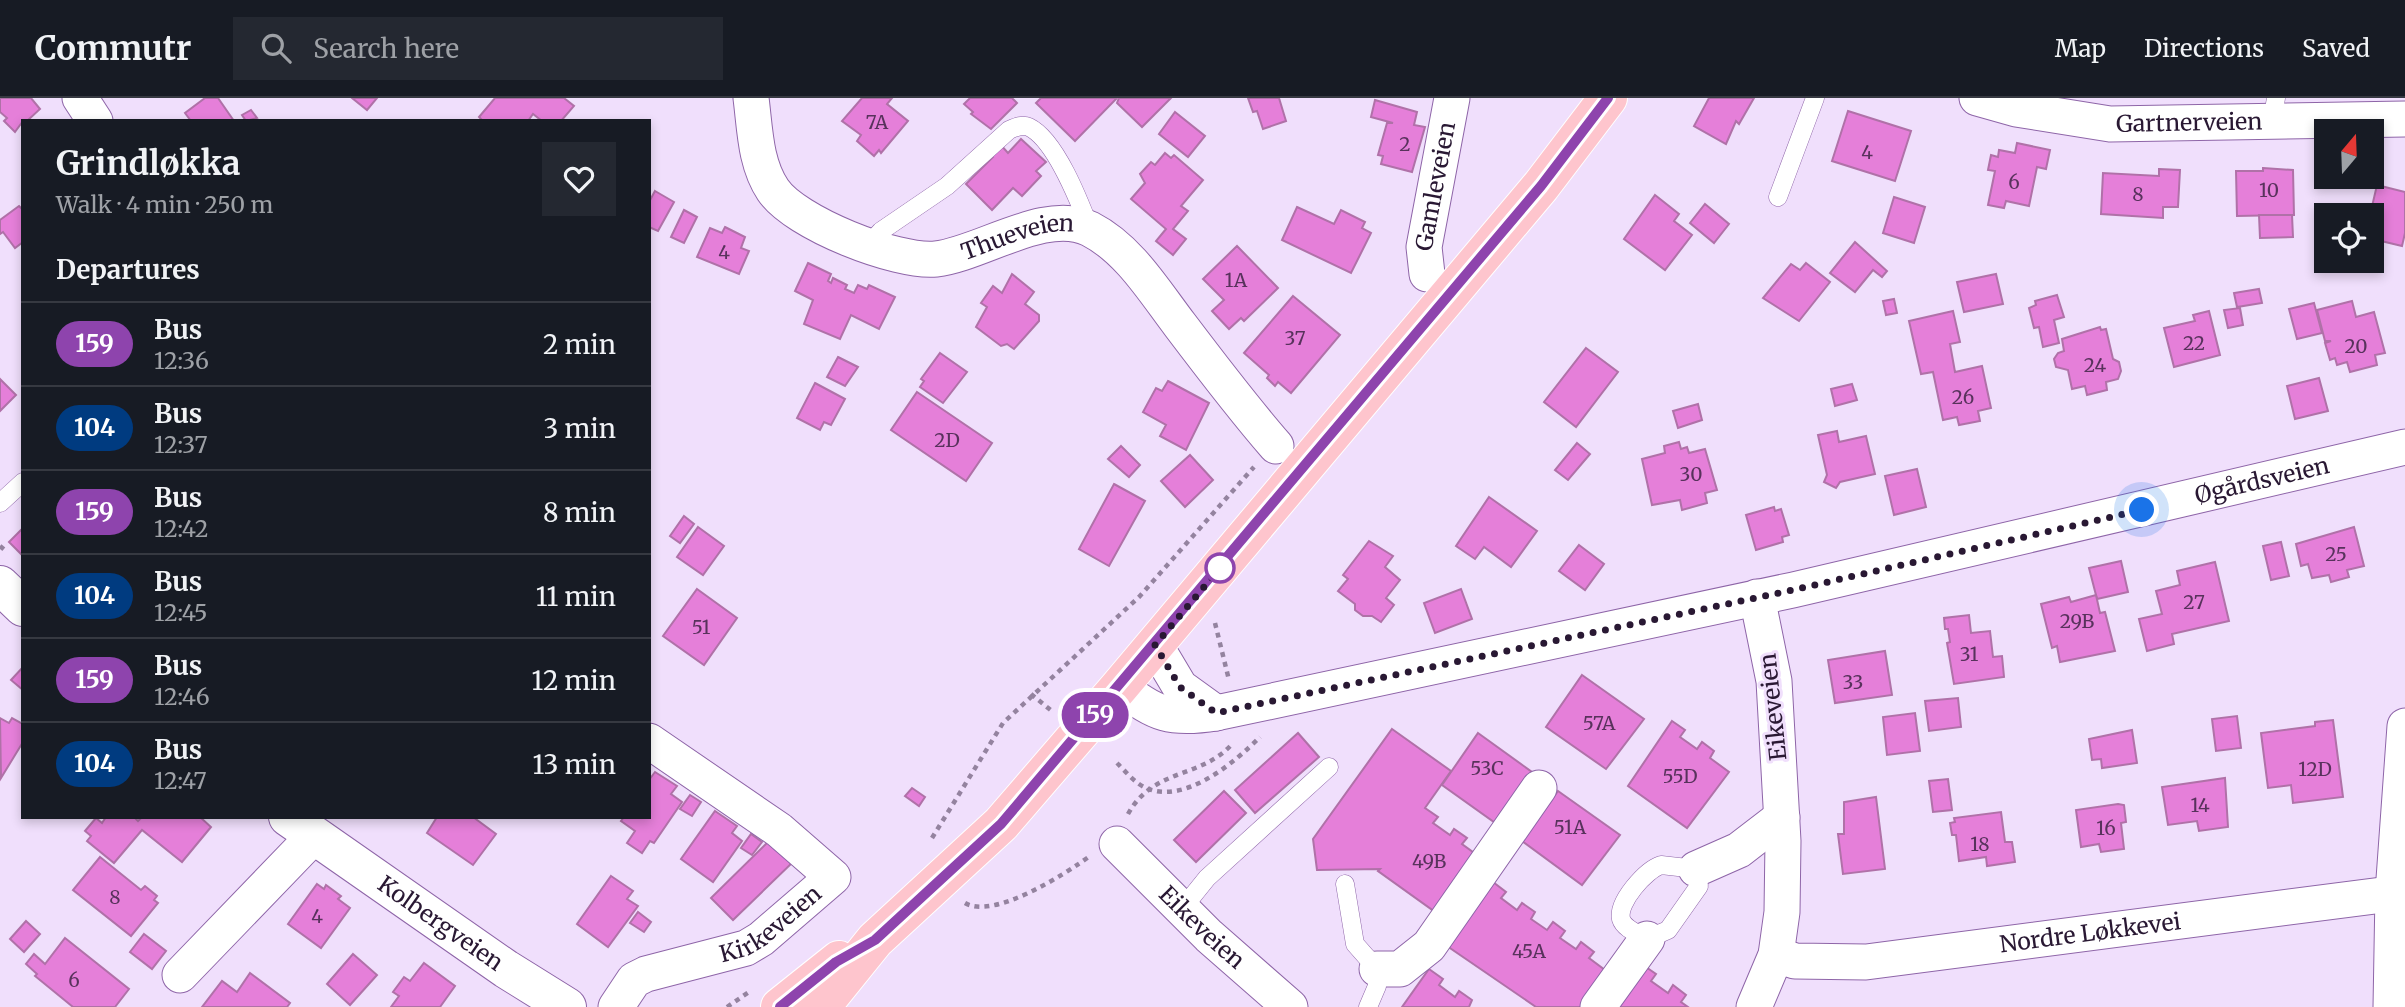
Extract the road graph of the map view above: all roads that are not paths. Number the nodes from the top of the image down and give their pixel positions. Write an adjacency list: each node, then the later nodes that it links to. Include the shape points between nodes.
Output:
1 (80, 98): 8 (street)
2 (751, 98): 12 (street, Thueveien, via 761,168 774,191 816,223)
3 (1452, 98): 13 (street, Gamleveien, via 1424,247)
4 (1608, 98): 21 (main road, via 1541,186)
5 (1815, 98): 10 (lane)
6 (1977, 98): 7 (street, Gartnerveien, via 2110,124)
7 (2274, 110): 9 (street, Gartnerveien)
8 (94, 119)
9 (2405, 119)
10 (1778, 197)
11 (1090, 229): 12 (street, Thueveien, via 1069,224 1030,229 935,259 910,258); 12 (lane, via 1069,177 1039,136 1021,125); 14 (street, Thueveien, via 1113,244 1140,273)
12 (869, 244)
13 (1427, 274)
14 (1276, 446)
15 (2405, 447): 19 (street, Øgårdsveien)
16 (21, 484): 17 (lane)
17 (0, 503)
18 (0, 585): 20 (street)
19 (1757, 597): 23 (street, Øgårdsveien); 28 (street, Eikeveien, via 1774,681)
20 (21, 605)
21 (1155, 645): 22 (main road); 23 (street, via 1180,687)
22 (1120, 686): 23 (street, Øgårdsveien, via 1157,713 1178,717); 36 (main road, via 1001,824)
23 (1223, 699)
24 (2405, 726): 33 (street)
25 (651, 742): 42 (street, Kirkeveien, via 779,830 833,877 761,939 733,953 646,974 634,980)
26 (1329, 767): 34 (lane, via 1207,878)
27 (1539, 788): 38 (street, via 1429,946 1400,969)
28 (1782, 817): 31 (street, via 1739,850); 37 (street, Eikeveien, via 1782,912)
29 (301, 826): 39 (street, Kolbergveien); 41 (street, Kolbergveien)
30 (1117, 844): 34 (street, Eikeveien)
31 (1696, 869): 35 (lane, via 1699,886 1668,930); 35 (lane, via 1661,865 1648,869 1622,907 1621,920)
32 (1345, 884): 38 (lane, via 1355,944)
33 (2399, 893): 37 (street, Nordre Løkkevei, via 1866,962 1795,961); 48 (street)
34 (1182, 909): 44 (street, Eikeveien)
35 (1647, 939): 46 (street)
36 (875, 940): 40 (main road); 43 (main road)
37 (1776, 956): 47 (street, Eikeveien)
38 (1377, 969): 45 (lane, via 1377,986)
39 (180, 975)
40 (768, 997)
41 (567, 1007)
42 (616, 1007)
43 (821, 1007)
44 (1290, 1007)
45 (1368, 1007)
46 (1598, 1007)
47 (1754, 1007)
48 (2391, 1007)

